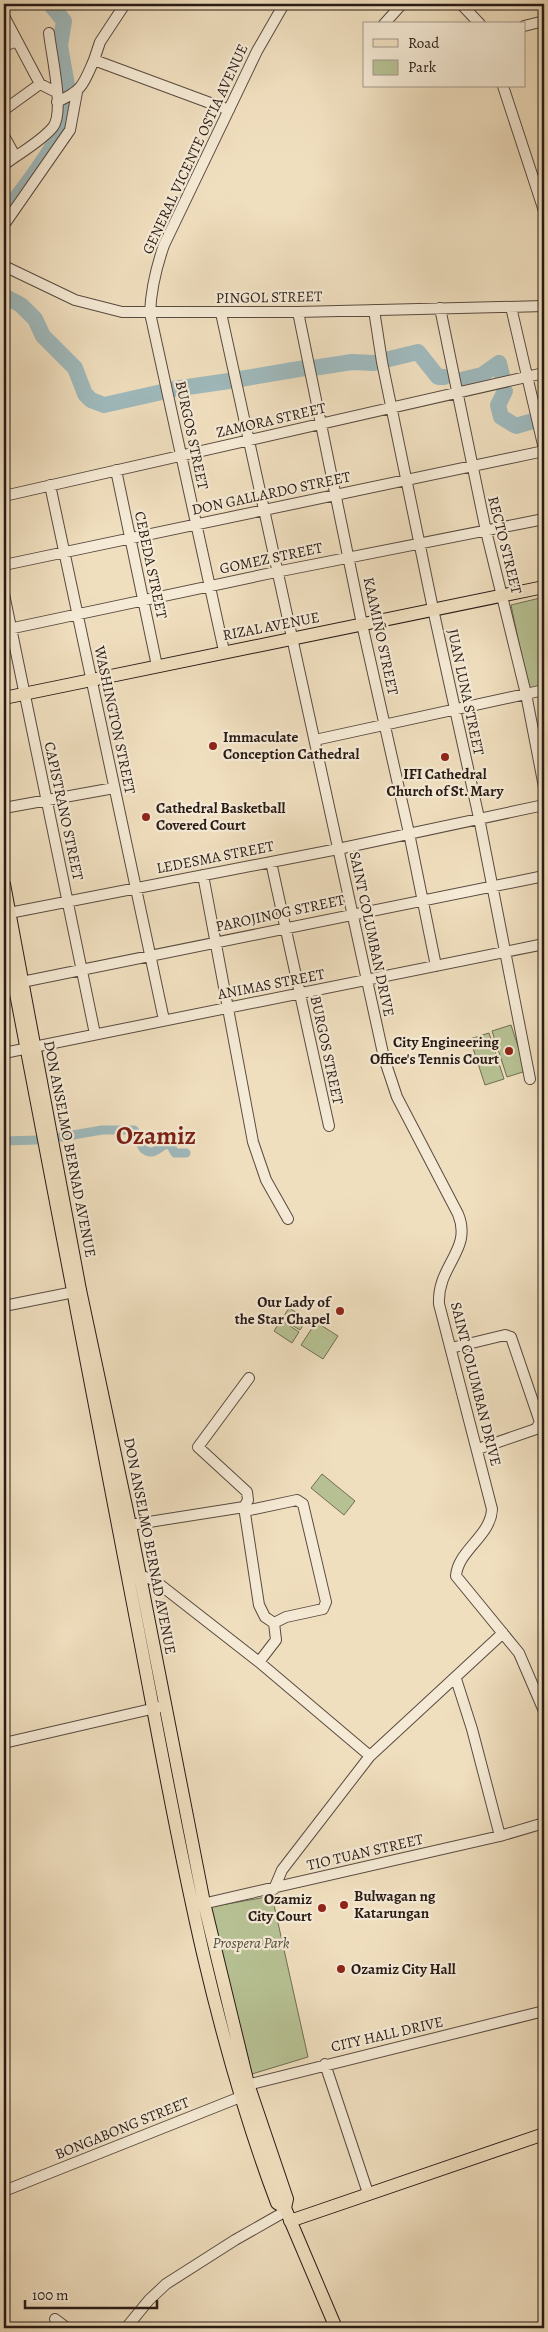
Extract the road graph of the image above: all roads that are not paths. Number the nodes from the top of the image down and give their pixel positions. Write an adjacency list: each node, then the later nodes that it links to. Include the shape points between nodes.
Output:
1 (125, 4): 13 (street, via 100,42)
2 (284, 4): 19 (street, GENERAL VICENTE OSTIA AVENUE, via 270,24)
3 (402, 4): 7 (street)
4 (461, 4): 8 (street)
5 (4, 16): 11 (street)
6 (544, 21): 9 (street)
7 (386, 22)
8 (478, 22)
9 (526, 26)
10 (49, 32): 17 (street)
11 (17, 41): 12 (street); 14 (street)
12 (4, 46)
13 (94, 60): 16 (street); 19 (street)
14 (40, 84): 17 (street); 18 (street)
15 (504, 88): 23 (street)
16 (77, 92): 17 (street); 24 (street, via 70,130)
17 (57, 97): 21 (street, via 57,116 53,127)
18 (4, 110)
19 (229, 110): 31 (street, GENERAL VICENTE OSTIA AVENUE, via 164,245 153,284)
20 (4, 136): 21 (street)
21 (15, 156): 22 (street)
22 (4, 165)
23 (544, 211)
24 (4, 225)
25 (4, 266): 31 (street, PINGOL STREET, via 55,292 93,306)
26 (544, 306): 28 (street, PINGOL STREET)
27 (440, 308): 28 (street, PINGOL STREET); 29 (street, PINGOL STREET); 35 (street, RECTO STREET)
28 (511, 308): 34 (street)
29 (374, 310): 30 (street, PINGOL STREET); 36 (street, JUAN LUNA STREET)
30 (298, 312): 32 (street, PINGOL STREET); 37 (street, KAAMIÑO STREET)
31 (150, 313): 32 (street, PINGOL STREET); 40 (street, BURGOS STREET)
32 (221, 313): 38 (street, SAINT COLUMBAN DRIVE)
33 (544, 374): 34 (street, ZAMORA STREET)
34 (528, 377): 35 (street, ZAMORA STREET); 39 (street)
35 (456, 394): 36 (street, ZAMORA STREET); 41 (street, RECTO STREET)
36 (393, 408): 37 (street, ZAMORA STREET); 43 (street, JUAN LUNA STREET)
37 (322, 424): 38 (street, ZAMORA STREET); 45 (street, KAAMIÑO STREET)
38 (248, 440): 40 (street, ZAMORA STREET); 47 (street, SAINT COLUMBAN DRIVE)
39 (544, 450): 41 (street, DON GALLARDO STREET)
40 (181, 456): 42 (street, ZAMORA STREET); 49 (street, BURGOS STREET)
41 (472, 466): 43 (street, DON GALLARDO STREET); 50 (street, RECTO STREET)
42 (116, 470): 44 (street, ZAMORA STREET); 51 (street, CEBEDA STREET)
43 (407, 480): 45 (street, DON GALLARDO STREET); 52 (street, JUAN LUNA STREET)
44 (50, 485): 46 (street, ZAMORA STREET); 53 (street, WASHINGTON STREET)
45 (337, 494): 47 (street, DON GALLARDO STREET); 54 (street, KAAMIÑO STREET)
46 (4, 496)
47 (263, 510): 49 (street, DON GALLARDO STREET); 56 (street, SAINT COLUMBAN DRIVE)
48 (544, 519): 50 (street, GOMEZ STREET)
49 (196, 524): 51 (street, DON GALLARDO STREET); 57 (street, BURGOS STREET)
50 (486, 531): 52 (street, GOMEZ STREET); 60 (street, RECTO STREET)
51 (130, 538): 53 (street, DON GALLARDO STREET); 61 (street, CEBEDA STREET)
52 (420, 544): 54 (street, GOMEZ STREET); 62 (street, JUAN LUNA STREET)
53 (64, 552): 55 (street, DON GALLARDO STREET); 63 (street, WASHINGTON STREET)
54 (349, 558): 56 (street, GOMEZ STREET); 64 (street, KAAMIÑO STREET)
55 (4, 565)
56 (276, 572): 57 (street, GOMEZ STREET); 66 (street, SAINT COLUMBAN DRIVE)
57 (210, 586): 61 (street, GOMEZ STREET); 67 (street, BURGOS STREET)
58 (544, 587): 60 (main road, RIZAL AVENUE)
59 (4, 594): 65 (street, CAPISTRANO STREET)
60 (502, 595): 62 (main road, RIZAL AVENUE); 72 (street, RECTO STREET)
61 (143, 601): 63 (street, GOMEZ STREET); 68 (street, CEBEDA STREET)
62 (433, 609): 64 (main road, RIZAL AVENUE); 74 (street, JUAN LUNA STREET)
63 (77, 615): 65 (street, GOMEZ STREET); 69 (street, WASHINGTON STREET)
64 (362, 624): 66 (main road, RIZAL AVENUE); 75 (street, KAAMIÑO STREET)
65 (7, 630): 71 (street, CAPISTRANO STREET)
66 (291, 639): 67 (main road, RIZAL AVENUE); 76 (street, SAINT COLUMBAN DRIVE)
67 (224, 651): 68 (main road, RIZAL AVENUE)
68 (156, 666): 69 (main road, RIZAL AVENUE)
69 (91, 680): 71 (main road, RIZAL AVENUE); 77 (street, WASHINGTON STREET)
70 (544, 690): 72 (street)
71 (25, 694): 73 (main road, RIZAL AVENUE); 79 (street, CAPISTRANO STREET)
72 (526, 694): 74 (street); 78 (street, RECTO STREET)
73 (4, 698)
74 (454, 709): 75 (street); 82 (street, JUAN LUNA STREET)
75 (384, 724): 76 (street); 83 (street, KAAMIÑO STREET)
76 (315, 740): 84 (street, SAINT COLUMBAN DRIVE)
77 (114, 788): 79 (street); 90 (street, WASHINGTON STREET)
78 (544, 788)
79 (46, 800): 81 (street); 92 (street, CAPISTRANO STREET)
80 (544, 806): 82 (street, LEDESMA STREET)
81 (4, 808)
82 (479, 818): 83 (street, LEDESMA STREET); 89 (street, JUAN LUNA STREET)
83 (409, 833): 84 (street, LEDESMA STREET); 91 (street, KAAMIÑO STREET)
84 (338, 849): 85 (street, LEDESMA STREET); 94 (street, SAINT COLUMBAN DRIVE)
85 (271, 862): 86 (street, LEDESMA STREET); 95 (street, BURGOS STREET)
86 (203, 875): 90 (street, LEDESMA STREET); 97 (street)
87 (544, 876): 89 (street, PAROJINOG STREET)
88 (4, 884): 93 (main road, DON ANSELMO BERNAD AVENUE)
89 (491, 887): 91 (street, PAROJINOG STREET); 99 (street, JUAN LUNA STREET)
90 (137, 888): 92 (street, LEDESMA STREET); 100 (street, WASHINGTON STREET)
91 (422, 899): 94 (street, PAROJINOG STREET); 101 (street, KAAMIÑO STREET)
92 (68, 901): 93 (street, LEDESMA STREET); 102 (street, CAPISTRANO STREET)
93 (6, 913): 104 (main road, DON ANSELMO BERNAD AVENUE)
94 (352, 913): 95 (street, PAROJINOG STREET); 103 (street, SAINT COLUMBAN DRIVE)
95 (284, 928): 97 (street, PAROJINOG STREET); 105 (street, BURGOS STREET)
96 (4, 931): 109 (main road, DON ANSELMO BERNAD AVENUE)
97 (215, 942): 100 (street, PAROJINOG STREET); 106 (street)
98 (544, 944): 99 (street, ANIMAS STREET)
99 (506, 952): 101 (street, ANIMAS STREET); 111 (street, JUAN LUNA STREET)
100 (151, 955): 102 (street, PAROJINOG STREET); 107 (street, WASHINGTON STREET)
101 (436, 966): 103 (street, ANIMAS STREET)
102 (82, 970): 104 (street, PAROJINOG STREET); 108 (street, CAPISTRANO STREET)
103 (367, 980): 105 (street, ANIMAS STREET); 116 (street, SAINT COLUMBAN DRIVE, via 389,1077 463,1230 459,1247 443,1276 439,1294)
104 (22, 982): 109 (main road, DON ANSELMO BERNAD AVENUE)
105 (300, 994): 106 (street, ANIMAS STREET); 112 (street, BURGOS STREET)
106 (230, 1008): 107 (street, ANIMAS STREET); 113 (street, via 248,1121 257,1155 266,1180)
107 (164, 1020): 108 (street, ANIMAS STREET)
108 (95, 1034): 109 (street, ANIMAS STREET)
109 (30, 1049): 110 (street, ANIMAS STREET); 114 (main road, DON ANSELMO BERNAD AVENUE)
110 (4, 1053)
111 (530, 1079)
112 (329, 1126)
113 (288, 1219)
114 (76, 1291): 115 (street); 118 (main road, DON ANSELMO BERNAD AVENUE)
115 (4, 1306)
116 (451, 1348): 119 (street, SAINT COLUMBAN DRIVE); 119 (street, via 505,1335 511,1337 540,1422 536,1428)
117 (249, 1378): 120 (street, via 198,1447 248,1492)
118 (104, 1427): 121 (main road, DON ANSELMO BERNAD AVENUE); 122 (main road, DON ANSELMO BERNAD AVENUE)
119 (478, 1450): 124 (street, SAINT COLUMBAN DRIVE, via 492,1516 459,1564 456,1576)
120 (244, 1509): 121 (street); 123 (street, via 259,1605 265,1617); 123 (street, via 296,1500 304,1506 325,1606)
121 (130, 1525): 122 (main road, DON ANSELMO BERNAD AVENUE)
122 (134, 1578): 125 (street, via 154,1580); 127 (main road, DON ANSELMO BERNAD AVENUE)
123 (274, 1623): 125 (street, via 276,1640)
124 (503, 1633): 126 (street); 128 (street, SAINT COLUMBAN DRIVE, via 528,1670)
125 (258, 1662): 130 (street)
126 (456, 1679): 130 (street); 132 (street)
127 (159, 1707): 129 (street); 134 (main road, DON ANSELMO BERNAD AVENUE)
128 (544, 1711)
129 (4, 1743)
130 (370, 1756): 133 (street, via 282,1870)
131 (544, 1823): 132 (street, TIO TUAN STREET)
132 (500, 1836): 133 (street, TIO TUAN STREET)
133 (274, 1889): 134 (street, TIO TUAN STREET)
134 (198, 1905): 137 (main road, DON ANSELMO BERNAD AVENUE)
135 (544, 2011): 136 (street, CITY HALL DRIVE)
136 (325, 2064): 137 (street, CITY HALL DRIVE); 140 (street)
137 (244, 2090): 139 (street, BONGABONG STREET); 141 (main road, DON ANSELMO BERNAD AVENUE, via 287,2199)
138 (544, 2134): 140 (main road)
139 (4, 2191)
140 (368, 2193): 141 (main road)
141 (287, 2213): 144 (street, via 235,2240 166,2284); 145 (main road, DON ANSELMO BERNAD AVENUE)
142 (55, 2319): 143 (street)
143 (67, 2328)
144 (126, 2328)
145 (336, 2328)

